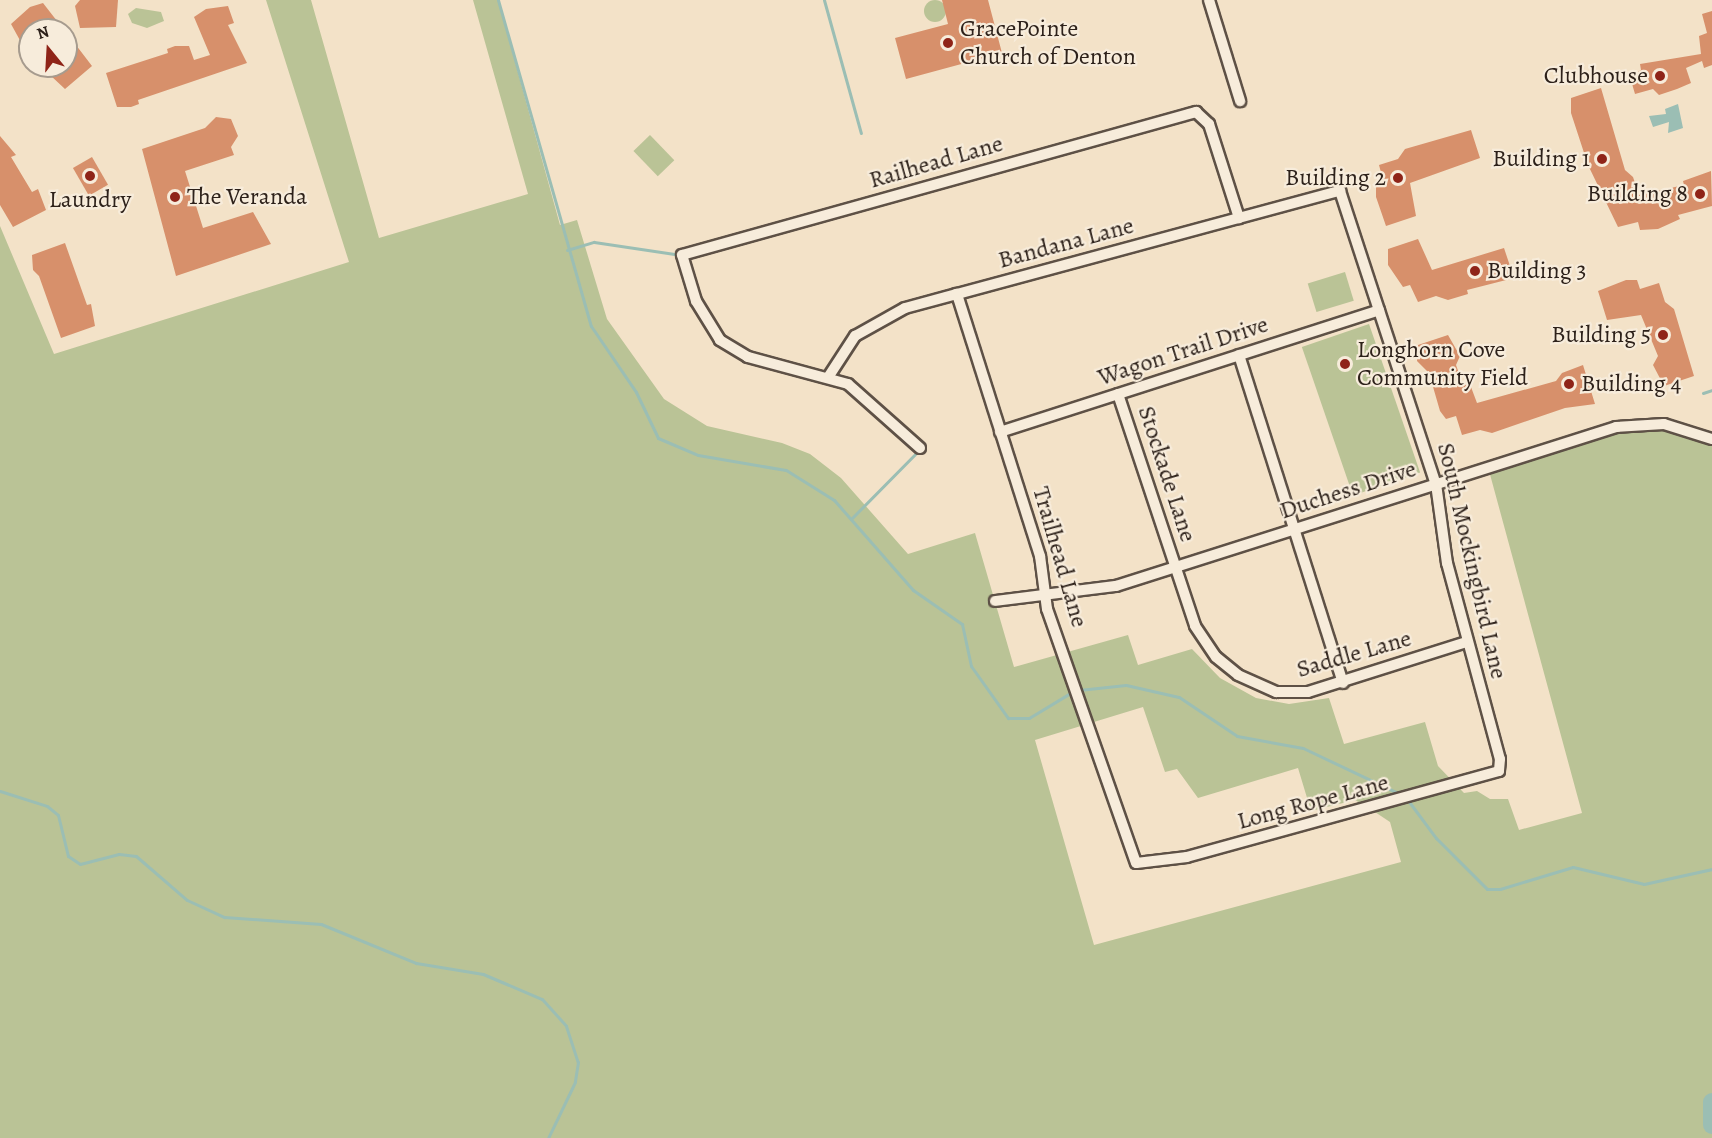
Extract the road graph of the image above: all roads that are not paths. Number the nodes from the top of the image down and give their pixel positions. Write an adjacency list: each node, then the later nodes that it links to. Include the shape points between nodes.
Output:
1 (1209, 0): 2 (street)
2 (1240, 101)
3 (1340, 191): 4 (street, Bandana Lane); 6 (street, South Mockingbird Lane)
4 (1239, 218): 5 (street, Bandana Lane); 8 (street, Railhead Lane, via 1212,131 1201,113 682,255 696,301 720,340 748,357)
5 (957, 294): 8 (street, Bandana Lane, via 873,323 848,343); 10 (street, Trailhead Lane)
6 (1379, 310): 7 (street, Wagon Trail Drive); 13 (street, South Mockingbird Lane)
7 (1239, 355): 9 (street, Wagon Trail Drive); 14 (street)
8 (829, 376): 12 (street, via 873,402)
9 (1118, 394): 10 (street, Wagon Trail Drive); 15 (street, Stockade Lane)
10 (1000, 432): 16 (street, Trailhead Lane, via 1040,556)
11 (1712, 440): 13 (street, Duchess Drive, via 1664,424 1625,425)
12 (920, 448)
13 (1436, 484): 14 (street, Duchess Drive); 18 (street, South Mockingbird Lane, via 1447,563)
14 (1295, 529): 15 (street, Duchess Drive); 19 (street)
15 (1176, 567): 16 (street, Duchess Drive, via 1101,590); 19 (street, Saddle Lane, via 1200,637 1238,675 1276,692 1308,692)
16 (1044, 592): 17 (street, Duchess Drive); 21 (street, Trailhead Lane)
17 (995, 601)
18 (1467, 642): 19 (street, Saddle Lane); 20 (street, South Mockingbird Lane)
19 (1343, 683)
20 (1499, 771): 21 (street, Long Rope Lane, via 1187,857)
21 (1136, 863)

